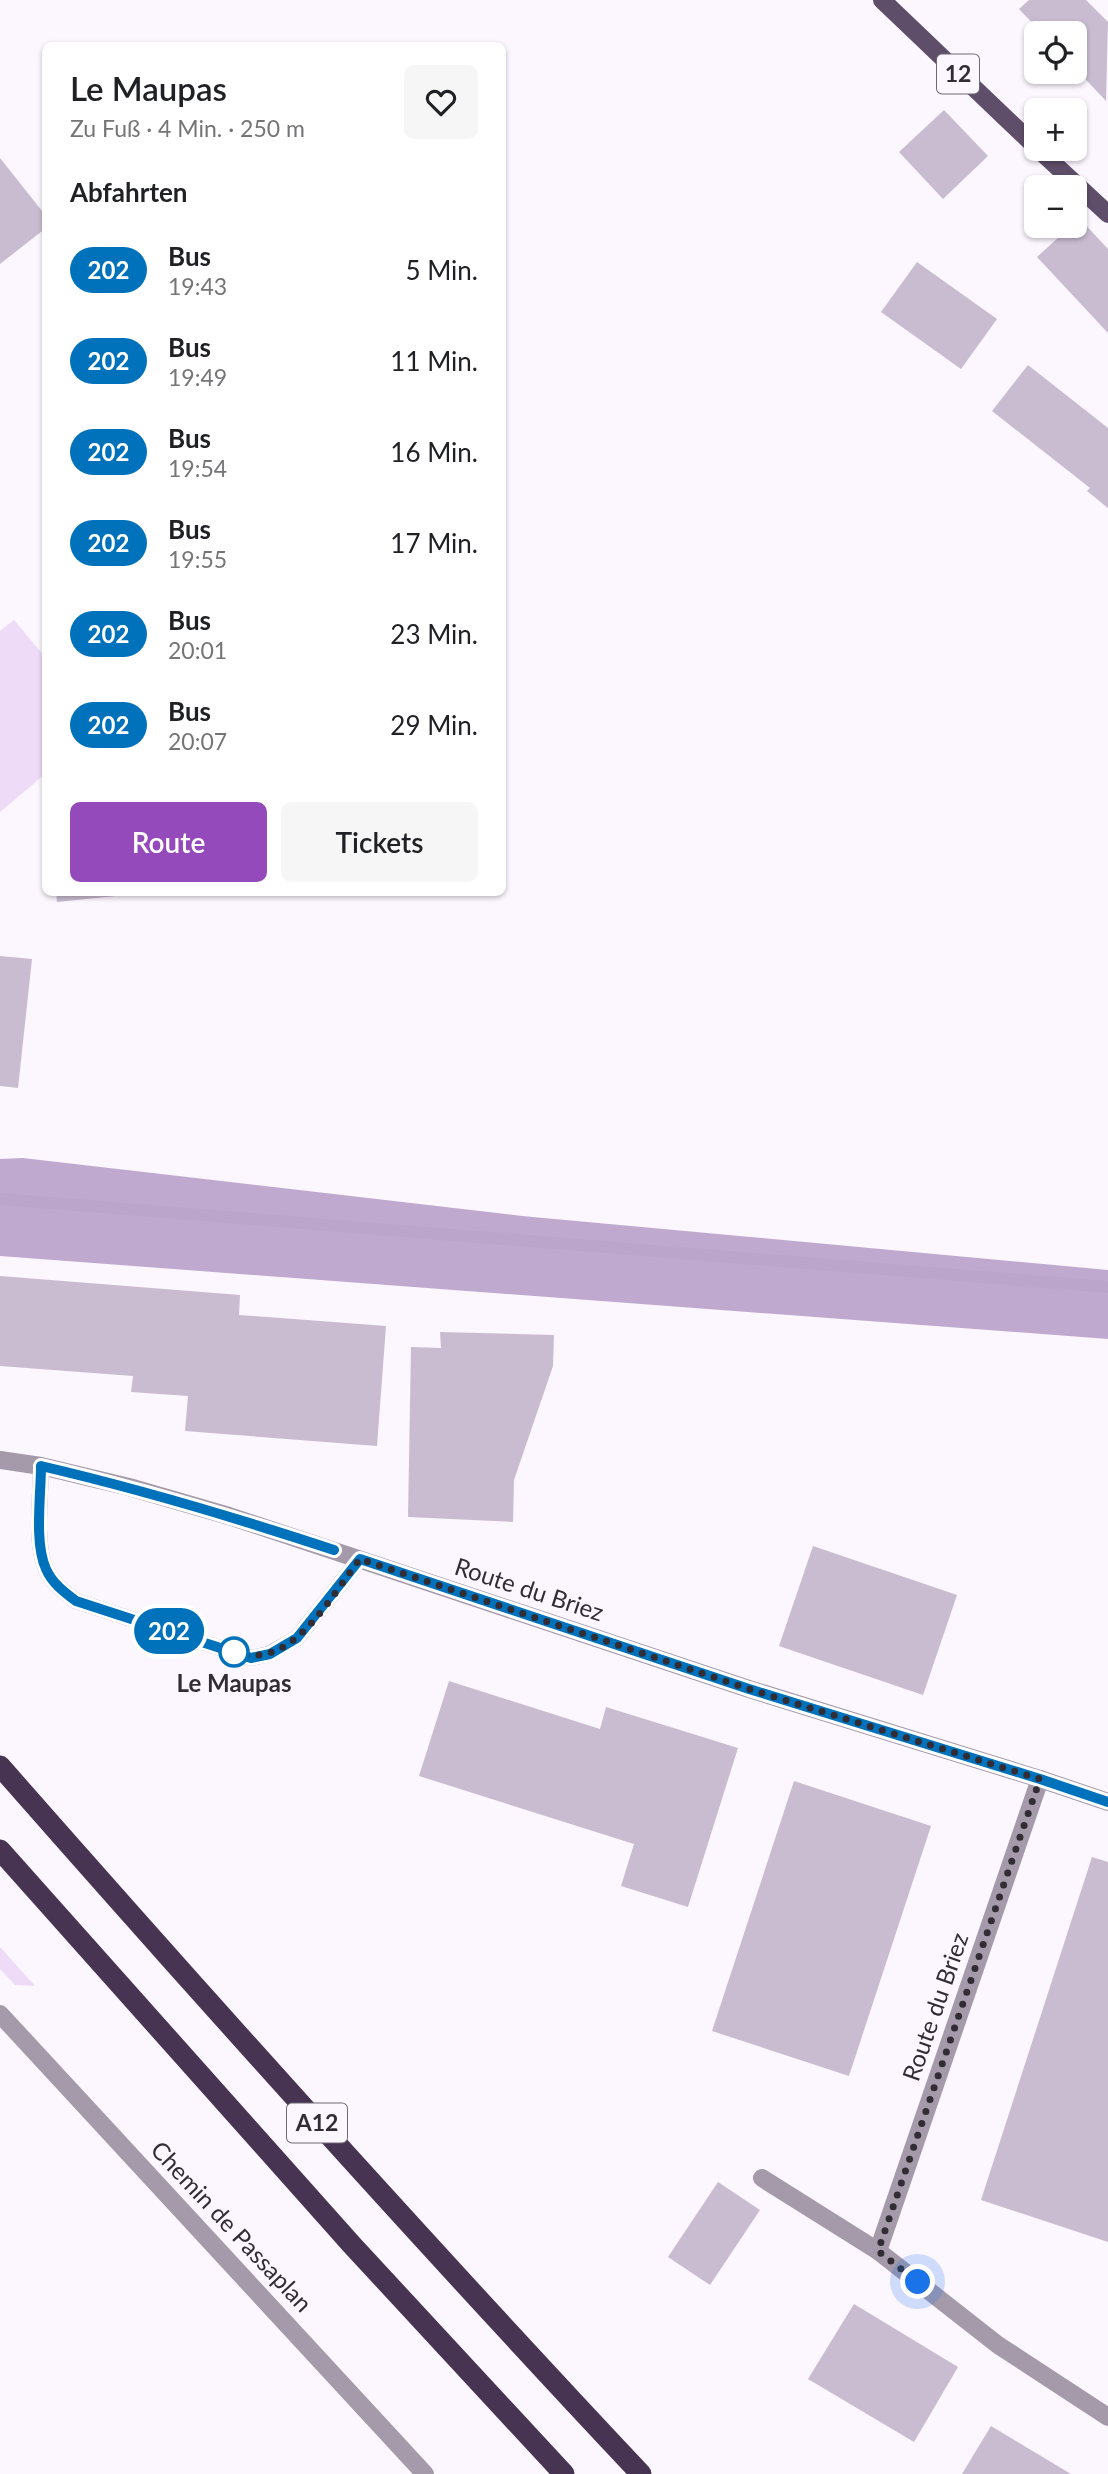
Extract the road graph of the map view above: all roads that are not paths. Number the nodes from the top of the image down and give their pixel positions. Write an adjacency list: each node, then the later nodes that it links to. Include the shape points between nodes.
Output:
1 (882, 0): 2 (main road, 12)
2 (1024, 136)
3 (1051, 161): 4 (main road, 12)
4 (1108, 214)
5 (0, 1460): 6 (street, Route du Briez)
6 (41, 1466): 7 (street, Route du Briez, via 229,1516); 7 (lane, via 42,1557 63,1592 76,1601 251,1658 270,1654 297,1638)
7 (360, 1559): 9 (street, Route du Briez, via 749,1689)
8 (0, 1766): 18 (highway, A12, via 252,2052)
9 (1040, 1779): 10 (street, Route du Briez); 14 (street, Route du Briez)
10 (1108, 1802)
11 (0, 1850): 17 (highway, A12, via 308,2196)
12 (0, 2014): 16 (street, Chemin de Passaplan)
13 (762, 2178): 14 (street)
14 (878, 2251): 15 (street, via 998,2345)
15 (1108, 2417)
16 (425, 2474)
17 (564, 2474)
18 (641, 2474)

